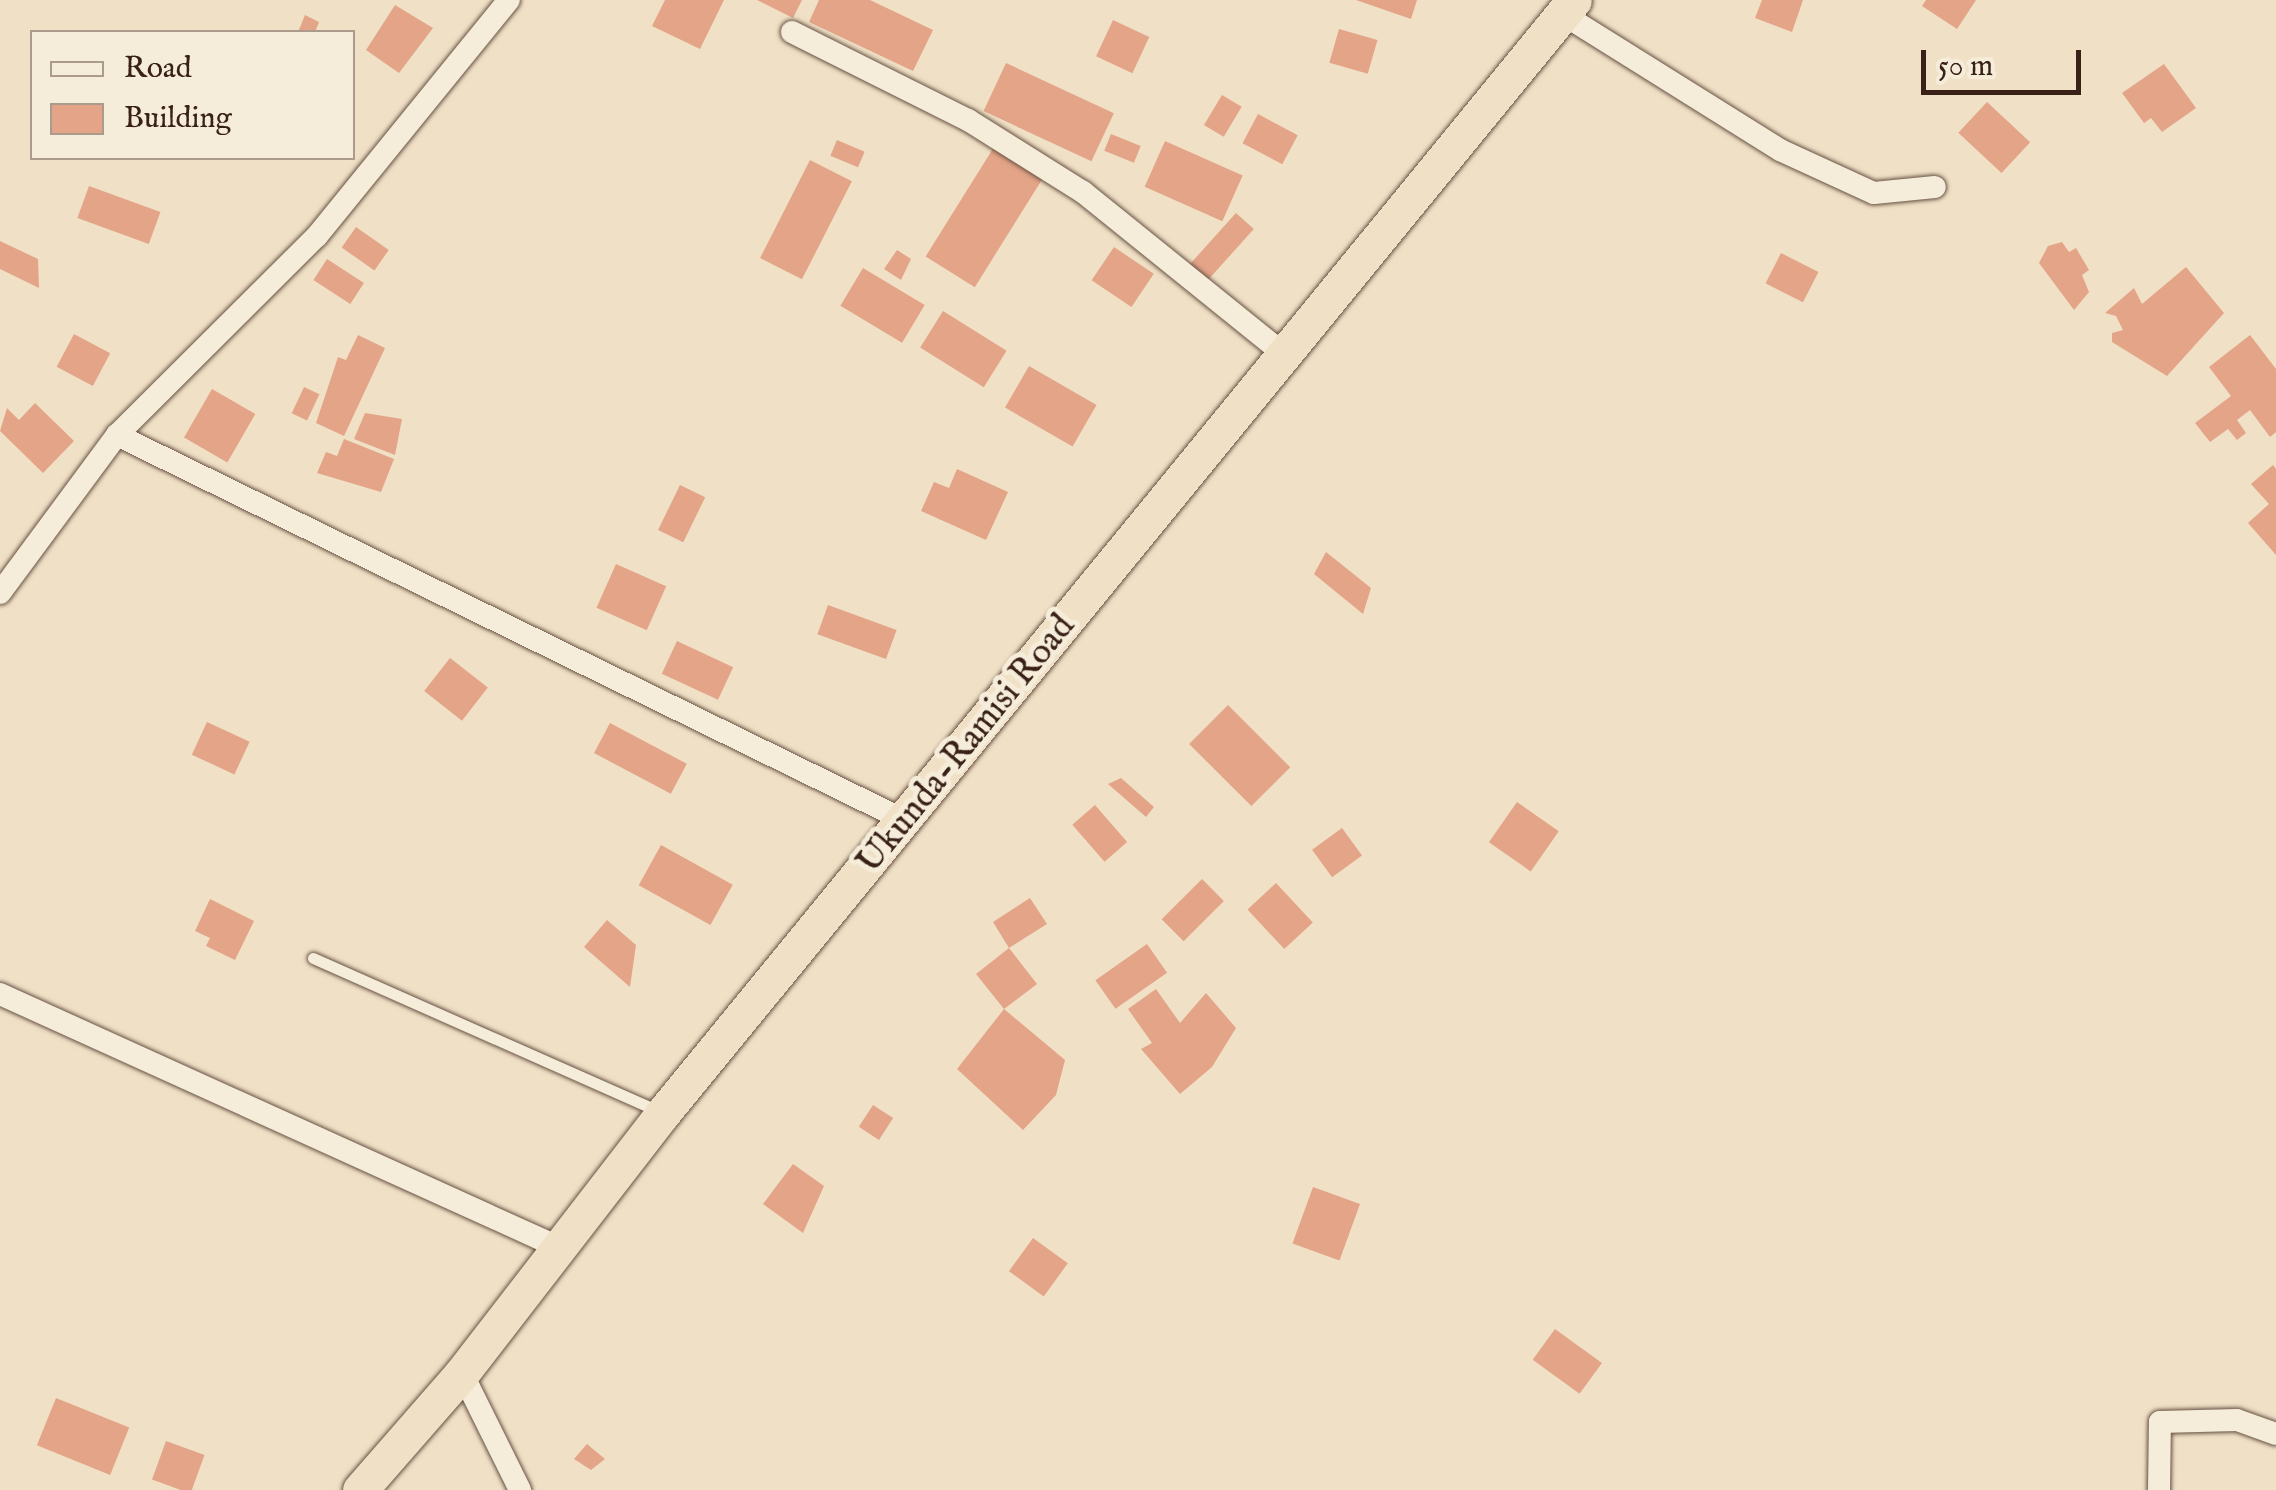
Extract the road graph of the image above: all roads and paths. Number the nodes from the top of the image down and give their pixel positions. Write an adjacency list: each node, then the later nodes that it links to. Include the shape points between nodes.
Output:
1 (509, 0): 6 (street, via 316,236)
2 (1568, 7): 4 (street, via 1780,150 1874,192); 5 (highway, Ukunda-Ramisi Road)
3 (792, 32): 5 (street, via 968,120 1083,192)
4 (1935, 187)
5 (1284, 354): 8 (highway, Ukunda-Ramisi Road)
6 (117, 435): 7 (street); 8 (street)
7 (0, 594)
8 (906, 820): 11 (highway, Ukunda-Ramisi Road)
9 (313, 958): 11 (lane)
10 (0, 994): 12 (street)
11 (663, 1112): 12 (highway, Ukunda-Ramisi Road)
12 (558, 1246): 13 (highway, Ukunda-Ramisi Road)
13 (462, 1373): 15 (highway, Ukunda-Ramisi Road); 16 (street)
14 (2276, 1434): 17 (street, via 2236,1420 2160,1422)
15 (360, 1490)
16 (520, 1490)
17 (2159, 1490)

